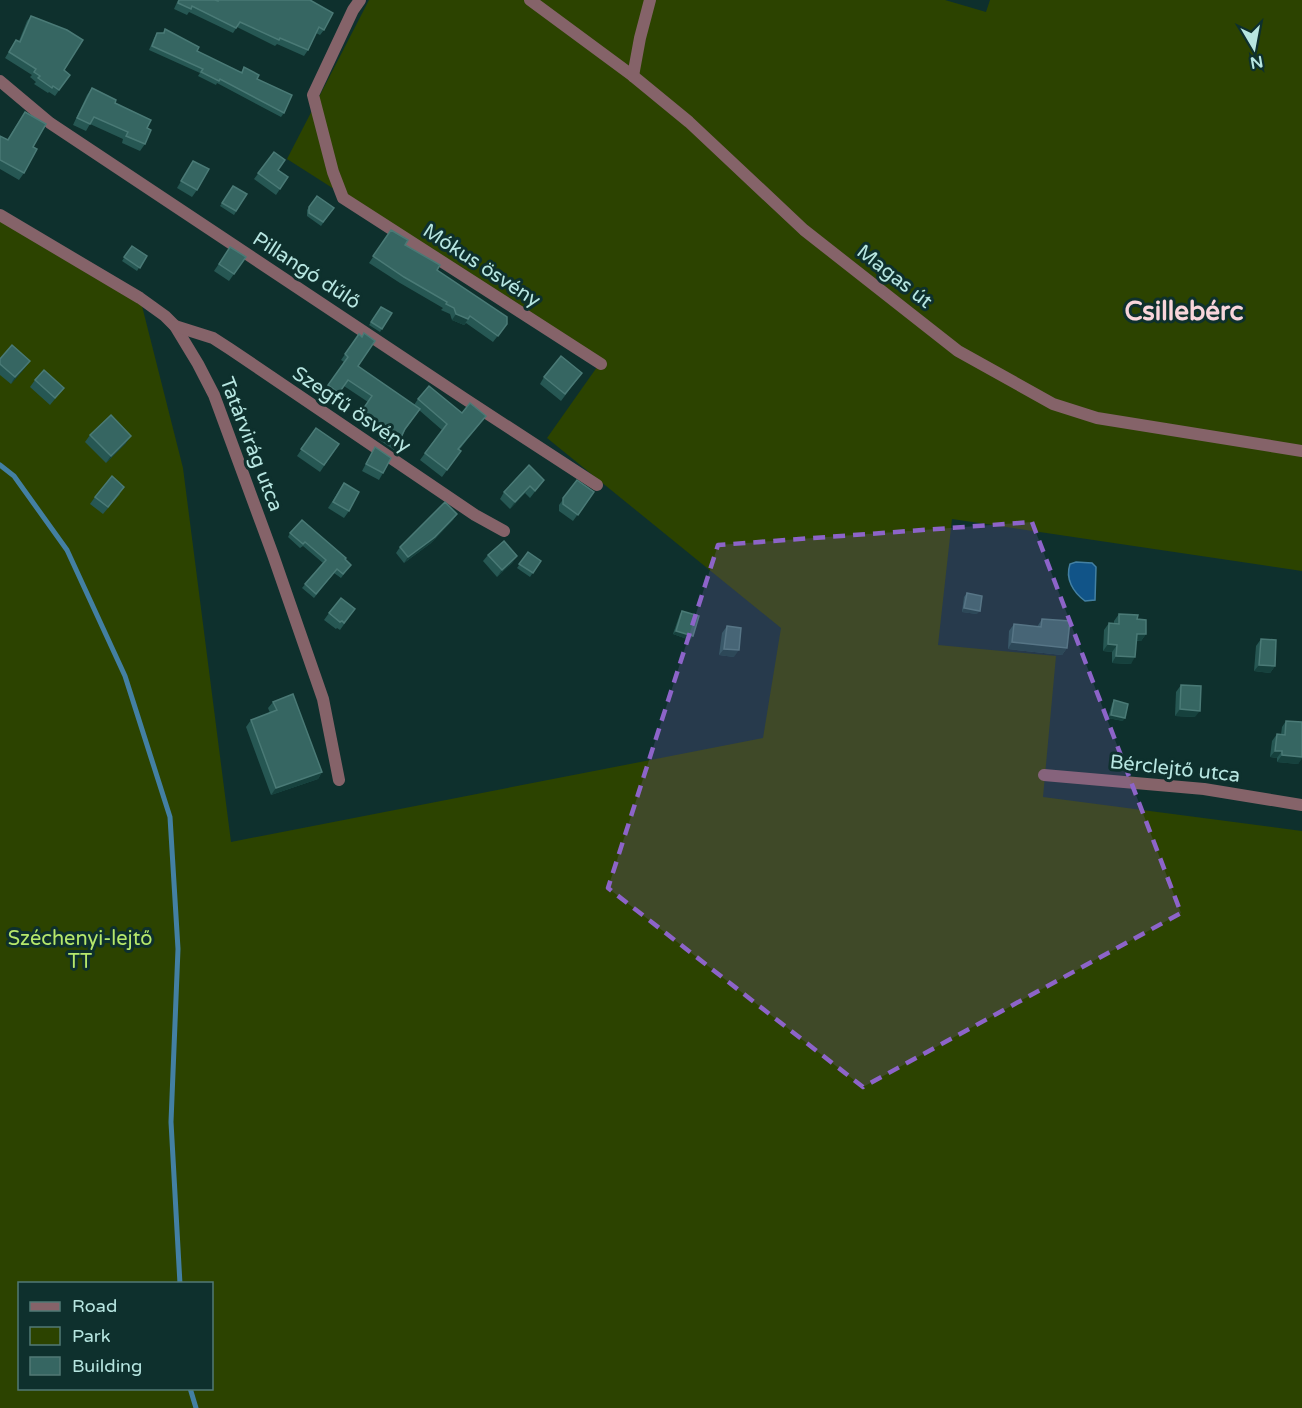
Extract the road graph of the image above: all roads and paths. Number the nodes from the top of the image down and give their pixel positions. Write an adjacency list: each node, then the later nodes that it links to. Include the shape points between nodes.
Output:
1 (360, 0): 8 (street, Mókus ösvény, via 313,95 343,198)
2 (530, 0): 4 (street, Magas út)
3 (650, 0): 4 (street)
4 (633, 76): 9 (street, Magas út, via 689,122 804,230 957,351 1016,385 1053,404 1097,418)
5 (0, 81): 10 (street, Pillangó dűlő, via 50,123)
6 (0, 215): 7 (street, Tatárvirág utca, via 140,298)
7 (175, 326): 11 (street, Szegfű ösvény, via 213,338); 13 (street, Tatárvirág utca, via 214,395 273,555 323,699)
8 (601, 364)
9 (1302, 451)
10 (597, 485)
11 (504, 531)
12 (1044, 775): 14 (street, Bérclejtő utca, via 1204,789)
13 (339, 780)
14 (1302, 805)

